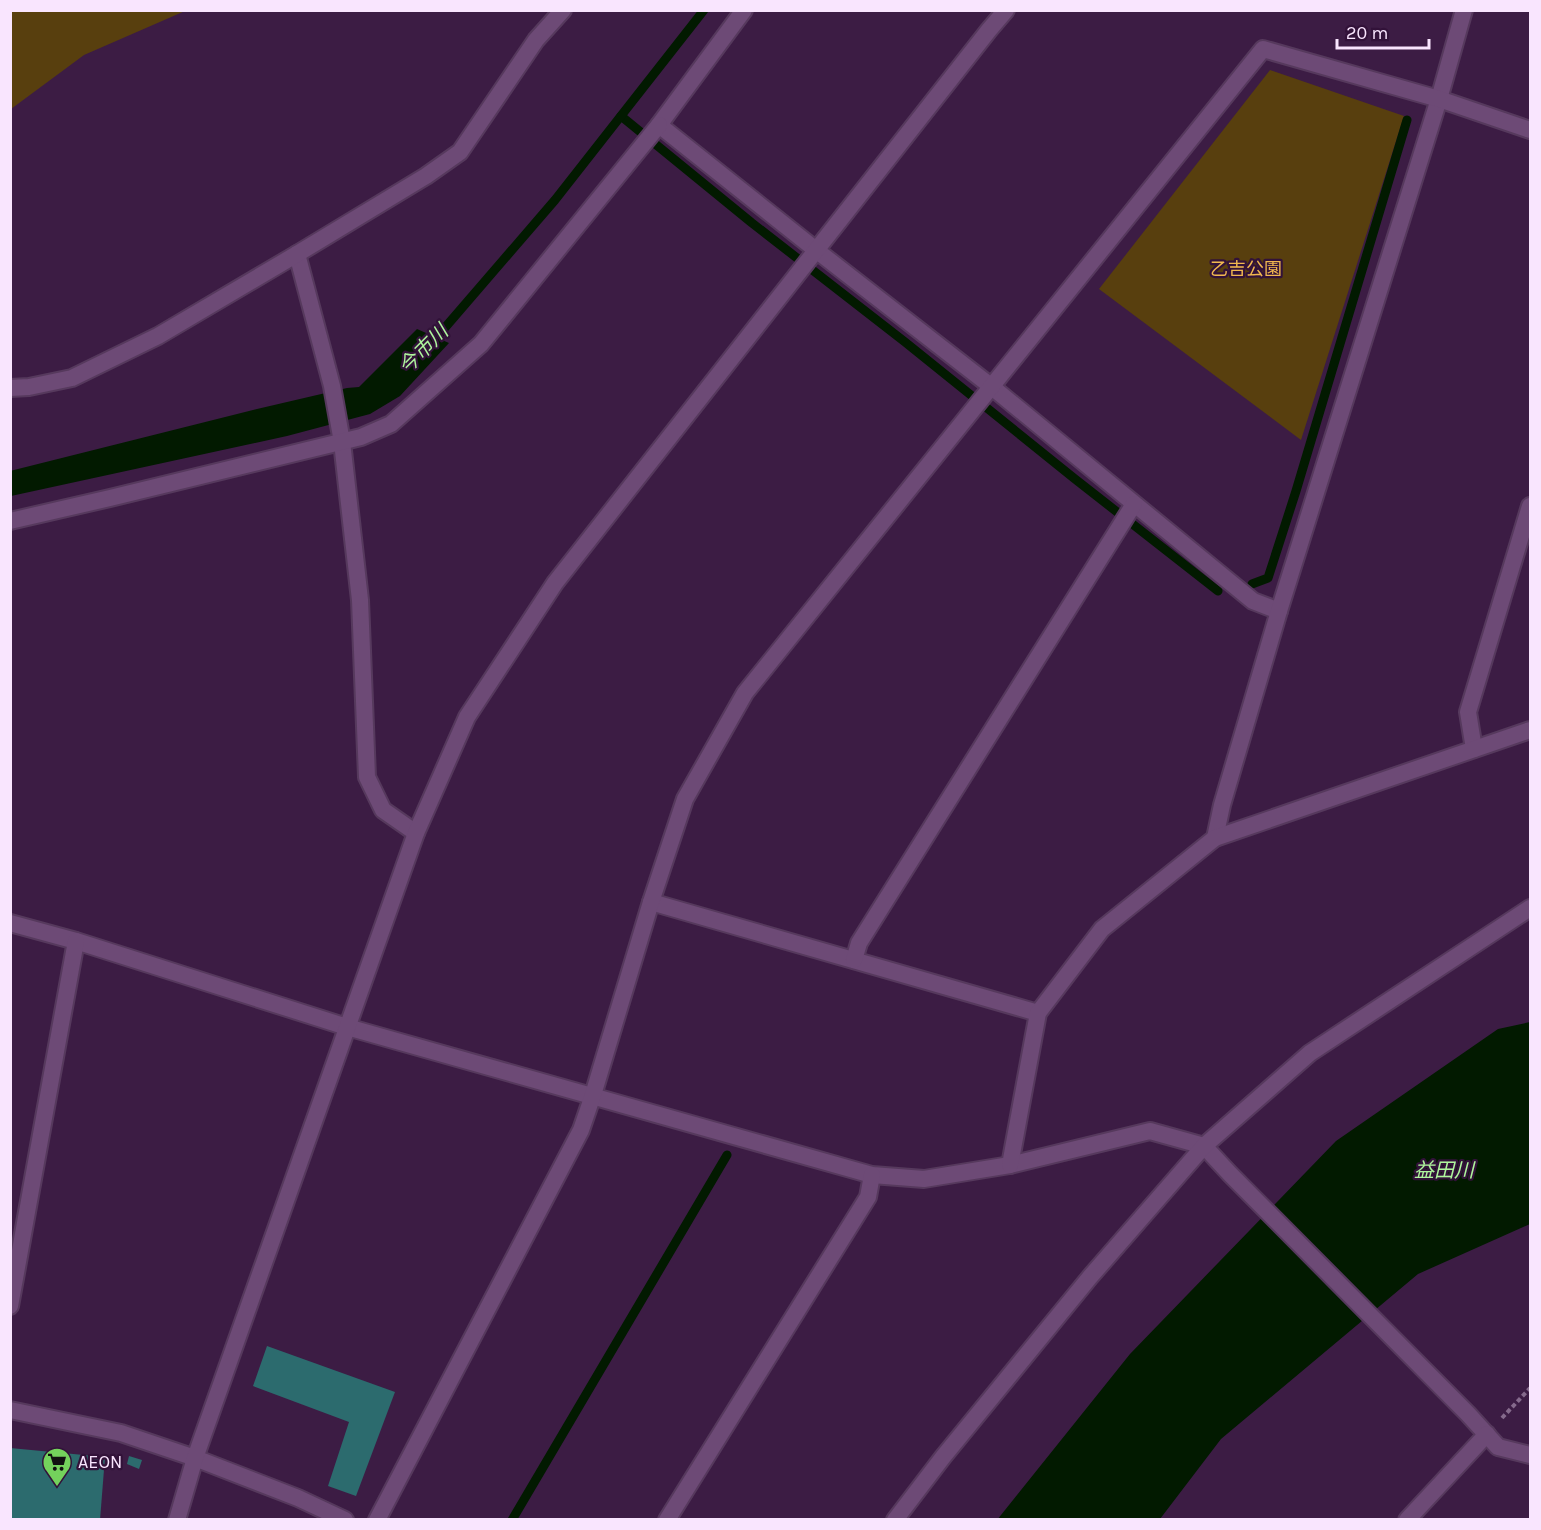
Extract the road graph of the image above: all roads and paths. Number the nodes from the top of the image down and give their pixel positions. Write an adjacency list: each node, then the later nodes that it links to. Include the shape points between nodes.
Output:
1 (563, 10): 9 (street, via 536,40 460,152)
2 (744, 10): 6 (street)
3 (1006, 10): 8 (street)
4 (1464, 10): 5 (street)
5 (1439, 99): 7 (street); 10 (street, via 1263,50); 16 (street)
6 (659, 125): 8 (street); 12 (street, via 482,344 391,424)
7 (1530, 130)
8 (816, 250): 10 (street); 19 (street, via 555,583 467,717)
9 (297, 254): 11 (street, via 158,336 72,378); 12 (street, via 332,386)
10 (992, 387): 13 (street); 21 (street, via 745,693 685,799)
11 (10, 388)
12 (342, 442): 15 (street); 19 (street, via 360,600 367,777 383,810)
13 (1134, 504): 16 (street, via 1253,601); 25 (street, via 859,943)
14 (1530, 506): 18 (street, via 1468,712)
15 (10, 521)
16 (1279, 611): 20 (street)
17 (1530, 730): 18 (street)
18 (1474, 749): 20 (street)
19 (416, 833): 27 (street)
20 (1215, 838): 26 (street, via 1102,929)
21 (651, 902): 25 (street); 28 (street)
22 (1530, 908): 29 (street, via 1310,1053)
23 (10, 923): 24 (street)
24 (76, 941): 27 (street); 32 (street)
25 (855, 960): 26 (street)
26 (1038, 1013): 30 (street)
27 (348, 1028): 28 (street); 37 (street)
28 (593, 1095): 31 (street); 40 (street, via 581,1130)
29 (1204, 1146): 30 (street, via 1150,1131); 35 (street); 42 (street, via 1089,1277)
30 (1010, 1165): 31 (street, via 924,1179)
31 (872, 1175): 41 (street, via 868,1197)
32 (10, 1306)
33 (1530, 1388): 35 (path)
34 (10, 1410): 37 (street, via 120,1433)
35 (1487, 1434): 36 (street, via 1498,1447); 43 (street)
36 (1530, 1455)
37 (195, 1458): 38 (street); 39 (street)
38 (177, 1520)
39 (345, 1520)
40 (377, 1520)
41 (667, 1520)
42 (895, 1520)
43 (1407, 1520)

